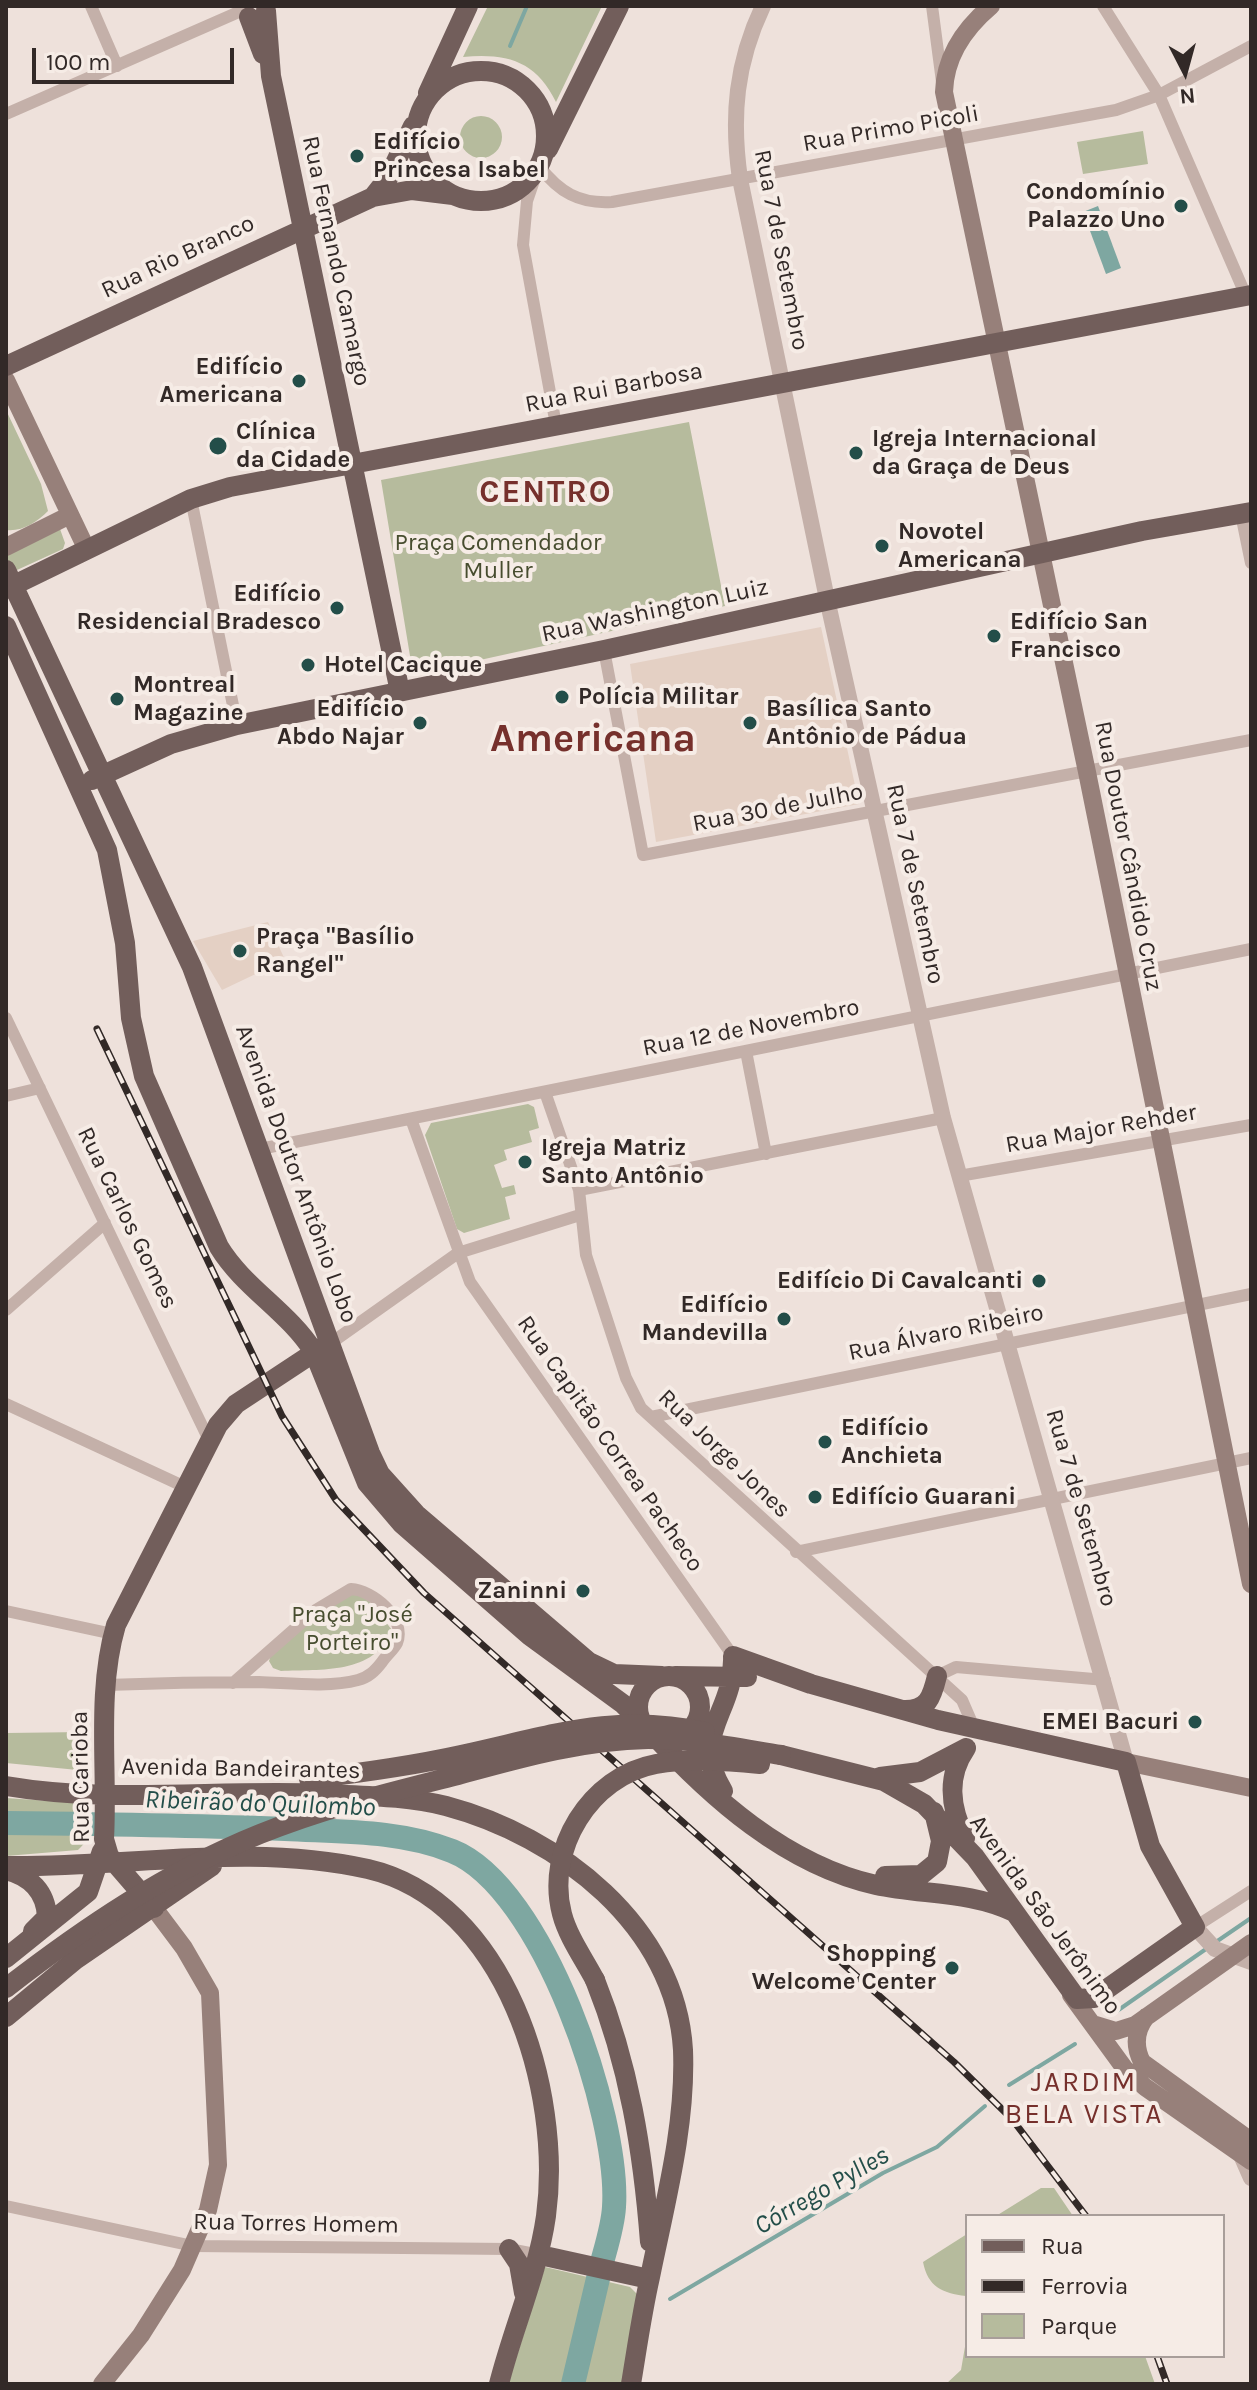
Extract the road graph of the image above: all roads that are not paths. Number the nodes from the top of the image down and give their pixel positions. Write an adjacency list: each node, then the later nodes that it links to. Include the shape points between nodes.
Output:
1 (91, 6): 10 (street)
2 (468, 6): 13 (main road)
3 (619, 6): 16 (main road)
4 (763, 6): 17 (street, Rua 7 de Setembro, via 736,88)
5 (932, 6): 11 (street)
6 (991, 6): 11 (main road, via 955,49 944,74)
7 (1103, 6): 12 (street)
8 (253, 10): 10 (street); 20 (main road, Rua Fernando Camargo)
9 (1251, 46): 12 (street, Rua Primo Picoli)
10 (117, 66): 14 (street)
11 (944, 92): 15 (main road, Rua Doutor Cândido Cruz)
12 (1159, 95): 15 (street, Rua Primo Picoli, via 1091,116); 21 (street)
13 (421, 108): 16 (main road, via 452,77 480,70 505,75 523,85 539,104 547,131); 18 (main road, via 415,136 422,165); 19 (main road, via 395,167)
14 (6, 114)
15 (955, 139): 17 (street, Rua Primo Picoli); 22 (main road, Rua Doutor Cândido Cruz)
16 (541, 163): 17 (street, Rua Primo Picoli, via 568,195 596,203); 18 (main road, via 524,185 497,199); 26 (street, via 527,201 523,245)
17 (740, 179): 25 (street, Rua 7 de Setembro)
18 (453, 195): 19 (main road, Rua Rio Branco, via 412,190)
19 (373, 197): 20 (main road, Rua Rio Branco)
20 (303, 228): 23 (main road, Rua Rio Branco); 27 (main road, Rua Fernando Camargo)
21 (1248, 295): 22 (main road, Rua Rui Barbosa)
22 (994, 342): 25 (main road, Rua Rui Barbosa); 33 (main road, Rua Doutor Cândido Cruz)
23 (6, 366)
24 (6, 380): 30 (main road)
25 (782, 383): 26 (main road, Rua Rui Barbosa); 36 (street, Rua 7 de Setembro)
26 (556, 425): 27 (main road, Rua Rui Barbosa)
27 (352, 463): 28 (main road, Rua Rui Barbosa); 39 (main road, Rua Fernando Camargo)
28 (191, 499): 32 (main road, Rua Rui Barbosa); 40 (street)
29 (1246, 513): 33 (main road, Rua Washington Luiz); 34 (street)
30 (70, 515): 31 (main road); 32 (main road)
31 (6, 547)
32 (87, 550): 35 (main road, Rua Rui Barbosa)
33 (1040, 553): 36 (main road, Rua Washington Luiz); 42 (main road, Rua Doutor Cândido Cruz)
34 (1251, 563)
35 (9, 582): 43 (main road, Avenida Doutor Antônio Lobo)
36 (827, 599): 38 (main road, Rua Washington Luiz); 45 (street, Rua 7 de Setembro)
37 (6, 626): 44 (main road, Avenida Doutor Antônio Lobo)
38 (604, 650): 39 (main road, Rua Washington Luiz); 45 (street, Rua 30 de Julho, via 643,855)
39 (400, 692): 40 (main road, Rua Washington Luiz)
40 (237, 725): 43 (main road, Rua Washington Luiz, via 171,744)
41 (1251, 740): 42 (street, Rua 30 de Julho)
42 (1087, 772): 45 (street, Rua 30 de Julho); 47 (main road, Rua Doutor Cândido Cruz)
43 (101, 775): 44 (main road, Rua Washington Luiz); 58 (main road, Avenida Doutor Antônio Lobo, via 192,967)
44 (78, 786): 69 (main road, Avenida Doutor Antônio Lobo, via 107,850 125,943 131,1018 161,1121 235,1273)
45 (875, 812): 48 (street, Rua 7 de Setembro)
46 (1251, 949): 47 (street, Rua 12 de Novembro)
47 (1127, 974): 48 (street, Rua 12 de Novembro); 57 (main road, Rua Doutor Cândido Cruz)
48 (920, 1016): 50 (street, Rua 12 de Novembro); 54 (street, Rua 7 de Setembro)
49 (6, 1018): 51 (street, Rua Carlos Gomes)
50 (746, 1051): 52 (street, Rua 12 de Novembro); 59 (street)
51 (40, 1088): 53 (street); 63 (street, Rua Carlos Gomes)
52 (545, 1092): 55 (street, Rua 12 de Novembro); 61 (street, Rua Jorge Jones)
53 (6, 1096)
54 (943, 1118): 59 (street); 60 (street, Rua 7 de Setembro)
55 (411, 1119): 58 (street, Rua 12 de Novembro); 64 (street, Rua Capitão Correa Pacheco)
56 (1251, 1125): 57 (street, Rua Major Rehder)
57 (1162, 1142): 60 (street, Rua Major Rehder); 66 (main road, Rua Doutor Cândido Cruz)
58 (260, 1149): 69 (main road, Avenida Doutor Antônio Lobo)
59 (766, 1154): 61 (street)
60 (959, 1176): 68 (street, Rua 7 de Setembro)
61 (579, 1190): 62 (street, Rua Jorge Jones)
62 (580, 1215): 64 (street, Rua Carioba); 71 (street, Rua Jorge Jones, via 586,1255 626,1378)
63 (105, 1223): 67 (street); 72 (street, Rua Carlos Gomes)
64 (458, 1253): 69 (street, Rua Carioba); 81 (street, Rua Capitão Correa Pacheco, via 470,1282)
65 (1251, 1294): 66 (street, Rua Álvaro Ribeiro)
66 (1194, 1306): 68 (street, Rua Álvaro Ribeiro); 74 (main road, Rua Doutor Cândido Cruz)
67 (6, 1310)
68 (1009, 1343): 71 (street, Rua Álvaro Ribeiro); 76 (street, Rua 7 de Setembro)
69 (323, 1347): 72 (main road, Rua Carioba, via 236,1404); 83 (main road, Avenida Doutor Antônio Lobo, via 380,1474 416,1514 589,1662 614,1674); 91 (main road, Avenida Doutor Antônio Lobo, via 367,1483 402,1524)
70 (6, 1404): 75 (street)
71 (651, 1417): 77 (street, Rua Jorge Jones)
72 (208, 1438): 75 (main road, Rua Carioba)
73 (1251, 1458): 74 (street)
74 (1226, 1463): 76 (street); 78 (main road, Rua Doutor Cândido Cruz)
75 (183, 1486): 80 (main road, Rua Carioba)
76 (1053, 1499): 77 (street); 85 (street, Rua 7 de Setembro)
77 (796, 1552): 84 (street, Rua Jorge Jones)
78 (1251, 1584)
79 (6, 1611): 80 (street)
80 (113, 1634): 87 (main road, Rua Carioba)
81 (734, 1666): 82 (main road, Avenida Doutor Antônio Lobo); 88 (main road); 89 (main road, Avenida Doutor Antônio Lobo)
82 (702, 1675): 83 (main road, Avenida Doutor Antônio Lobo); 88 (main road, via 722,1685)
83 (667, 1676): 90 (main road, via 690,1683 696,1691 701,1709); 91 (main road, via 652,1680 640,1696 639,1716)
84 (937, 1676): 85 (street, via 956,1667); 89 (main road, via 928,1702); 92 (street, Rua Jorge Jones, via 962,1700)
85 (1105, 1680): 94 (street, Rua 7 de Setembro)
86 (233, 1683): 86 (street, via 357,1680 372,1674 397,1641 398,1631 372,1594 351,1589 316,1610); 87 (street)
87 (106, 1685): 100 (main road, Rua Carioba)
88 (724, 1706): 98 (main road, via 709,1750 713,1775)
89 (902, 1710): 92 (main road, Avenida Doutor Antônio Lobo)
90 (693, 1727): 91 (main road, via 672,1738); 98 (main road, via 695,1757)
91 (647, 1729): 108 (main road, Avenida Doutor Antônio Lobo, via 697,1783 822,1865 874,1884 968,1896)
92 (970, 1739): 94 (main road, Avenida Doutor Antônio Lobo); 95 (main road, via 907,1776); 102 (main road, via 954,1771 951,1794)
93 (780, 1760): 95 (main road); 99 (main road, bridge, via 682,1727 612,1724 407,1766); 116 (main road, bridge, via 682,1741 616,1741 558,1749 356,1801 259,1834 161,1881 75,1935); 127 (main road, bridge, via 654,1764 610,1784 588,1805 563,1851 559,1884 567,1928 617,2034 629,2086 645,2175)
94 (1126, 1762): 97 (main road); 110 (main road, via 1150,1846)
95 (866, 1776): 101 (main road, Avenida São Jerônimo, via 912,1794)
96 (6, 1786): 100 (main road, Avenida Bandeirantes)
97 (1251, 1788)
98 (723, 1791): 101 (main road, via 827,1857 896,1877 921,1875 937,1862 941,1841)
99 (204, 1796): 100 (main road, Avenida Bandeirantes); 127 (main road, Avenida Bandeirantes, via 321,1794 411,1798 447,1806 551,1852 611,1899 653,1950 668,1980 683,2049 678,2131)
100 (106, 1799): 104 (main road, Rua Carioba)
101 (934, 1812): 102 (main road, Avenida São Jerônimo)
102 (975, 1857): 108 (main road, Avenida São Jerônimo)
103 (237, 1858): 104 (main road); 107 (main road, via 202,1870); 126 (main road, via 322,1862 399,1878 469,1933 507,1991 544,2100 551,2153)
104 (107, 1862): 105 (main road); 107 (main road, Rua Carioba); 109 (main road, Rua Carioba, via 88,1892)
105 (6, 1868): 112 (main road, via 35,1885 47,1917)
106 (1251, 1891): 110 (street)
107 (154, 1908): 114 (main road); 124 (main road, Rua Carioba, via 202,1977 213,2011 218,2165)
108 (1017, 1913): 117 (main road, Avenida São Jerônimo)
109 (54, 1923): 112 (main road, Rua Carioba); 114 (main road, via 74,1917 92,1924 93,1940)
110 (1198, 1931): 113 (street); 117 (main road, via 1094,1998 1082,2001)
111 (1251, 1943): 113 (main road)
112 (12, 1953)
113 (1223, 1953): 115 (street); 119 (main road)
114 (75, 1960): 118 (main road)
115 (1251, 1962)
116 (6, 1988)
117 (1071, 1995): 120 (main road, Avenida São Jerônimo)
118 (6, 2017)
119 (1146, 2017): 120 (main road, via 1116,2031); 121 (main road, Avenida São Jerônimo, via 1136,2042 1142,2062)
120 (1091, 2023): 121 (main road, Avenida São Jerônimo, via 1145,2087)
121 (1247, 2151): 122 (street)
122 (1251, 2178)
123 (6, 2206): 124 (street, Rua Torres Homem)
124 (193, 2246): 125 (street, Rua Torres Homem); 129 (main road, Rua Carioba, via 156,2315)
125 (509, 2249): 126 (street, Rua Torres Homem); 128 (main road, via 519,2264)
126 (540, 2255): 127 (main road, via 613,2272); 128 (main road)
127 (651, 2272): 131 (main road, Avenida Bandeirantes)
128 (524, 2297): 130 (main road)
129 (102, 2384)
130 (499, 2384)
131 (631, 2384)

